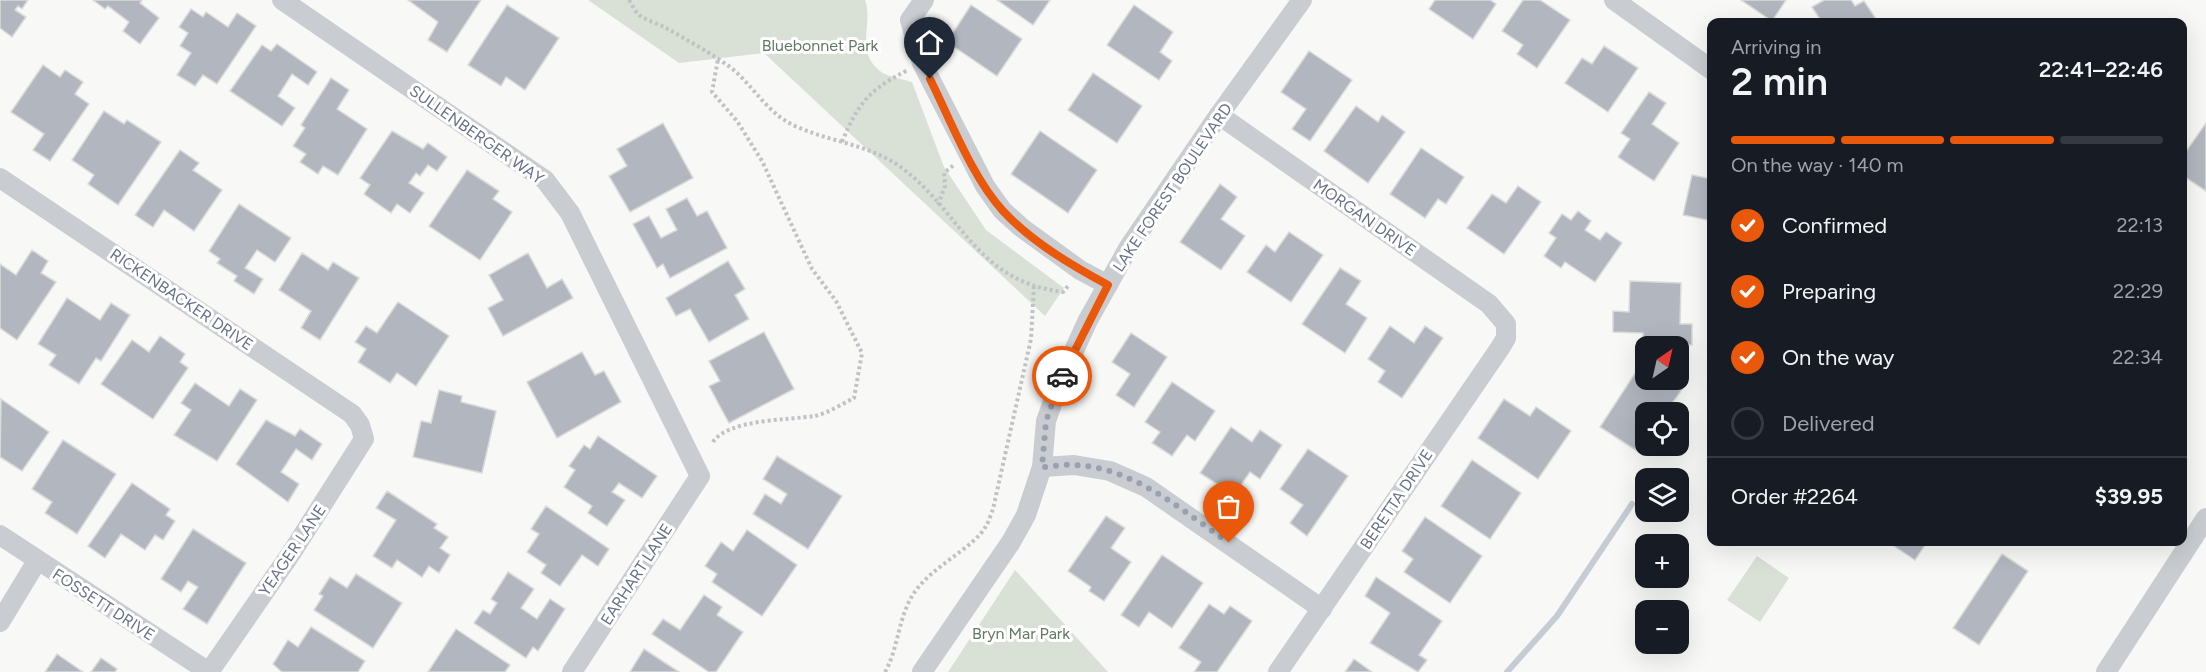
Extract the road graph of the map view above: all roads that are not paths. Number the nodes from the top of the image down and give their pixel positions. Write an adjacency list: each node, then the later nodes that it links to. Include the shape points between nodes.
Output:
1 (282, 0): 12 (street, SULLENBERGER WAY, via 545,180 570,213)
2 (924, 0): 8 (street, via 910,20 922,63 985,186 1002,210 1022,228)
3 (1302, 0): 6 (street, LAKE FOREST BOULEVARD)
4 (1614, 0): 5 (street)
5 (1707, 66)
6 (1219, 115): 8 (street, LAKE FOREST BOULEVARD); 9 (street, MORGAN DRIVE, via 1489,304)
7 (0, 178): 10 (street, RICKENBACKER DRIVE, via 352,414)
8 (1108, 285): 11 (street, LAKE FOREST BOULEVARD, via 1061,379 1046,421)
9 (1506, 324): 16 (street, BERETTA DRIVE, via 1506,338 1500,348)
10 (360, 425): 18 (street, YEAGER LANE, via 364,439)
11 (1042, 467): 16 (street, via 1074,465 1110,471 1146,487); 20 (street, LAKE FOREST BOULEVARD, via 1026,515 1011,542)
12 (700, 476): 19 (street, EARHART LANE)
13 (2206, 518): 22 (street)
14 (0, 536): 15 (street, FOSSETT DRIVE)
15 (37, 561): 17 (street); 18 (street, FOSSETT DRIVE)
16 (1322, 609): 21 (street, BERETTA DRIVE)
17 (0, 622)
18 (209, 672)
19 (572, 672)
20 (922, 672)
21 (1278, 672)
22 (2106, 672)

